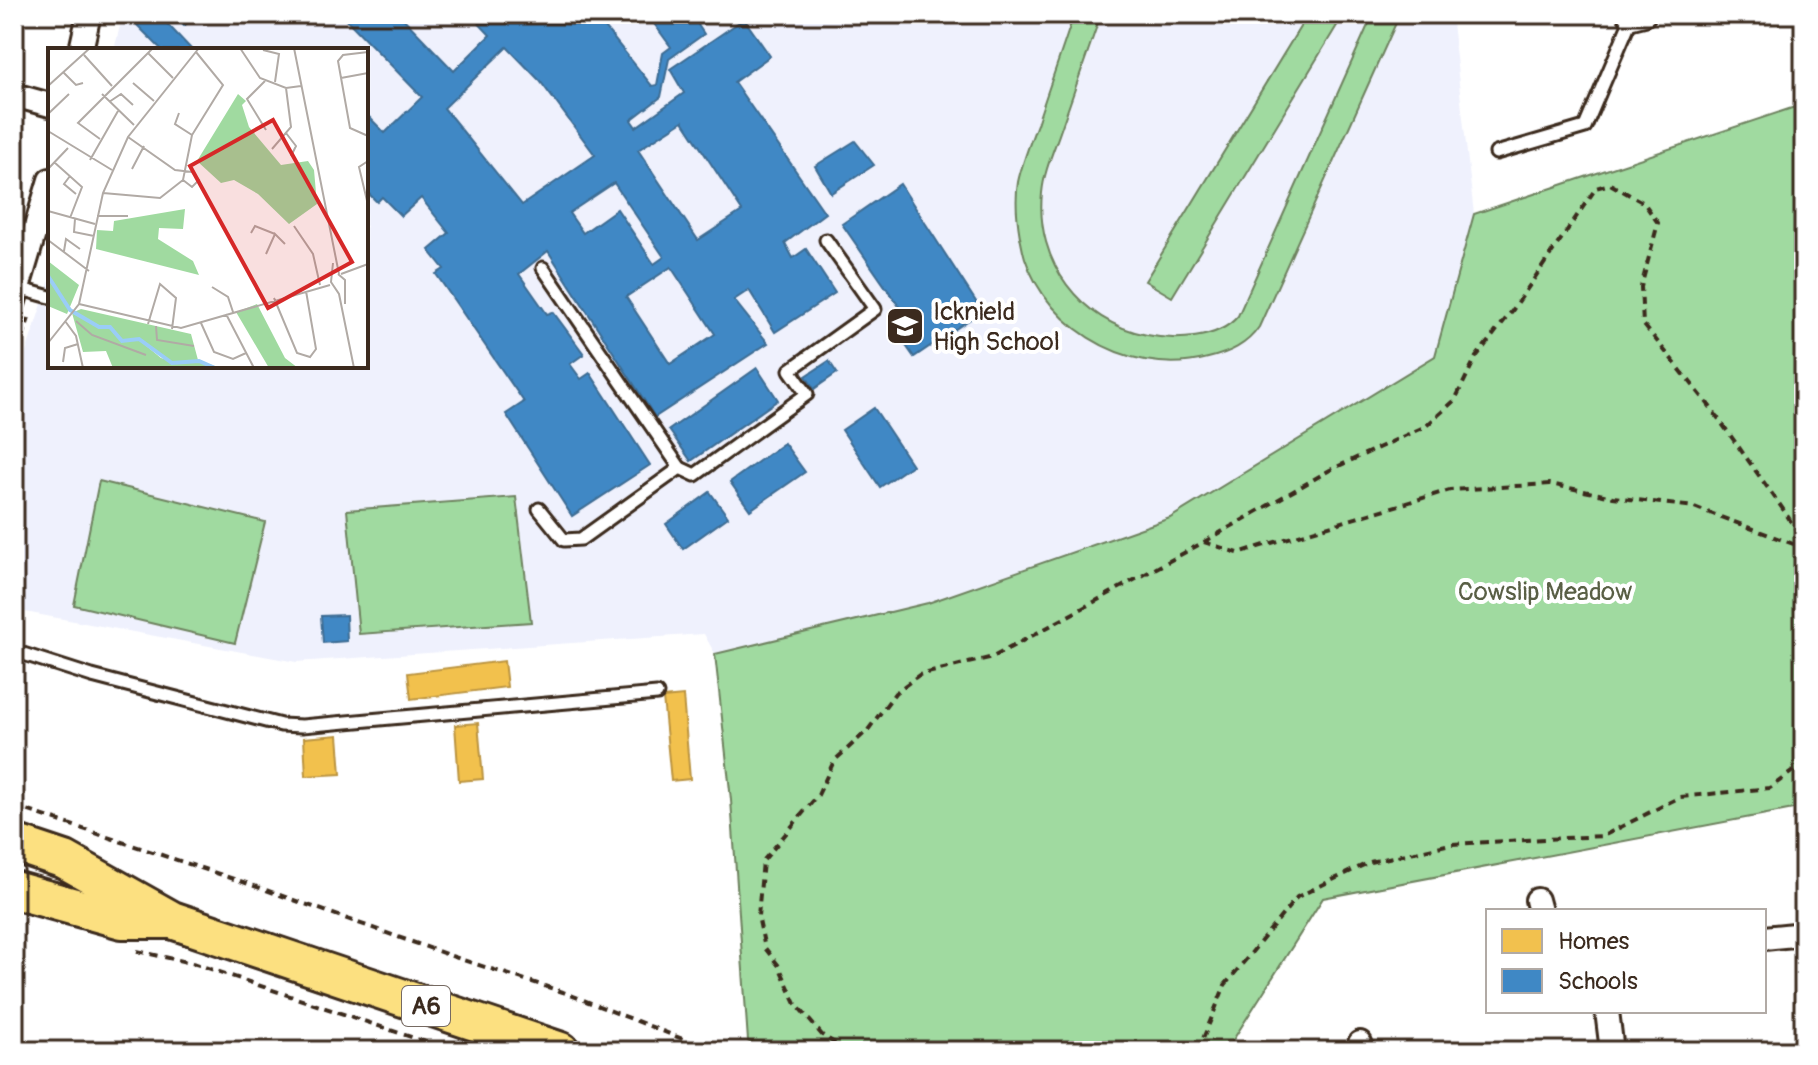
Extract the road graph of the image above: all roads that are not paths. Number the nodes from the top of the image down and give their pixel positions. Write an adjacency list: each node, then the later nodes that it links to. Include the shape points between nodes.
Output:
1 (89, 14): 3 (street)
2 (1635, 15): 6 (lane, via 1585,127)
3 (81, 48)
4 (14, 95): 5 (street)
5 (48, 104)
6 (1496, 153)
7 (48, 187): 10 (street)
8 (826, 240): 12 (lane, via 875,309 790,370 807,394 695,475)
9 (543, 268): 12 (lane)
10 (16, 295): 11 (lane)
11 (48, 297)
12 (680, 468): 13 (lane, via 581,539 564,540)
13 (539, 509)
14 (14, 651): 15 (lane, via 281,725)
15 (657, 694)
16 (14, 843): 18 (highway, A6, via 65,860)
17 (14, 890): 18 (highway, A6, via 122,920)
18 (172, 920): 22 (highway, A6)
19 (1804, 935): 20 (street)
20 (1766, 938)
21 (1607, 1013): 23 (street)
22 (561, 1051)
23 (1612, 1051)

